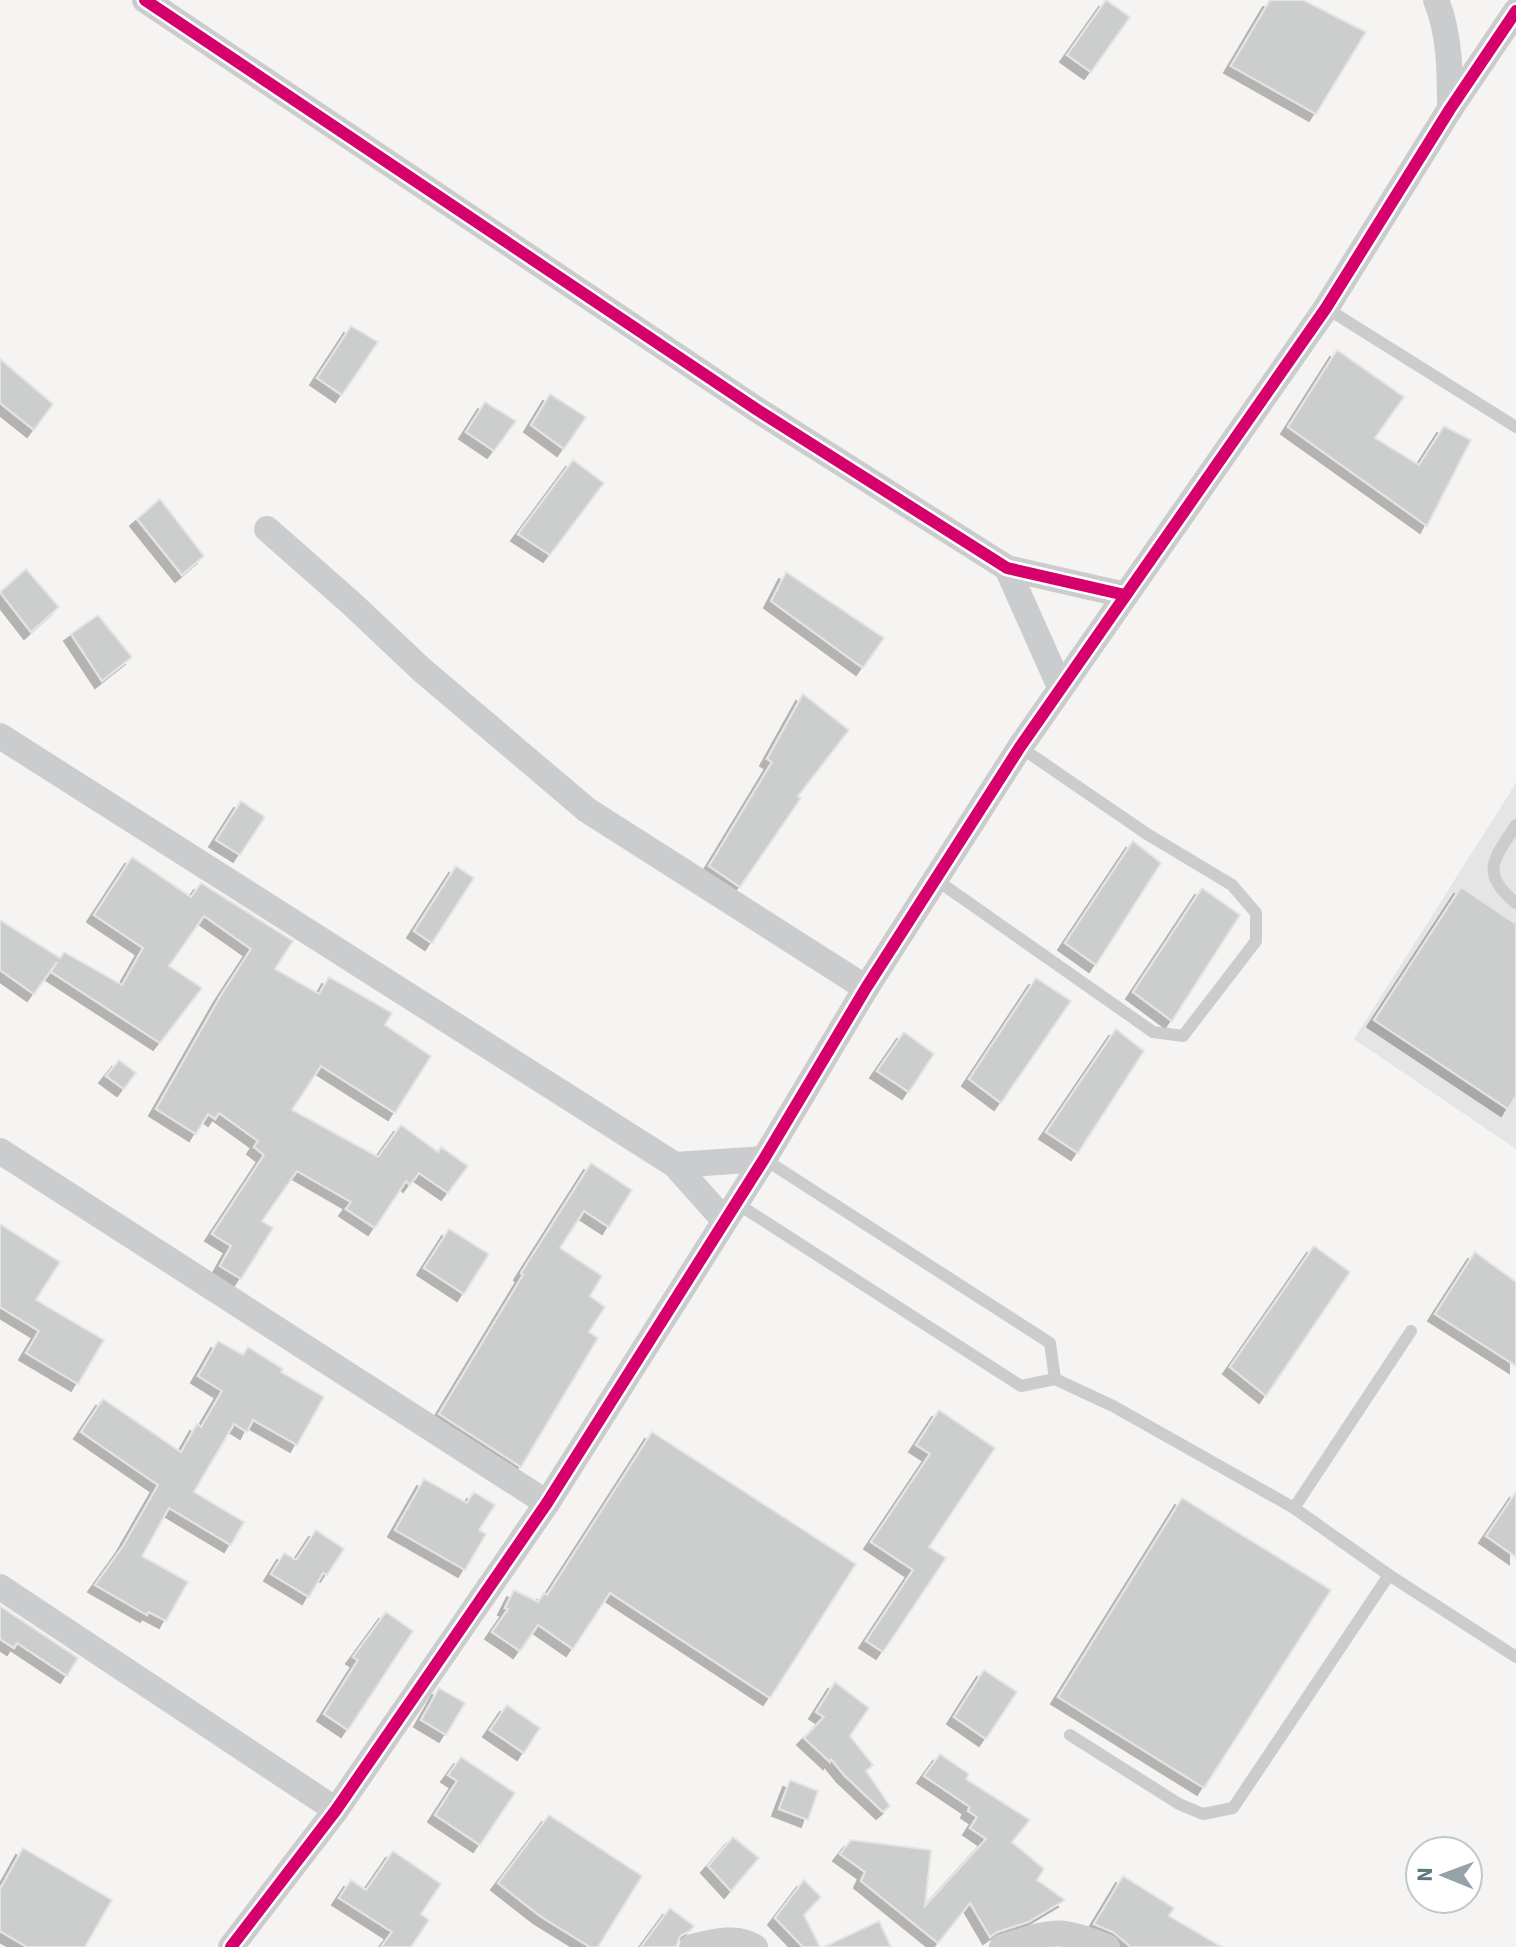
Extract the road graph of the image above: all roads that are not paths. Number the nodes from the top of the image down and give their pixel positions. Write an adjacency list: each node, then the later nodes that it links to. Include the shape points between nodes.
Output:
1 (145, 0): 8 (street, via 756,409)
2 (1436, 0): 4 (street, via 1444,18)
3 (1516, 11): 4 (street)
4 (1450, 109): 5 (street)
5 (1326, 308): 6 (lane); 9 (street)
6 (1516, 427)
7 (267, 529): 16 (street, via 434,681 587,810)
8 (1007, 568): 9 (street); 10 (street)
9 (1125, 595): 10 (street)
10 (1060, 687): 12 (street)
11 (0, 736): 19 (street)
12 (1020, 747): 14 (street); 14 (lane, via 1232,885 1256,913 1256,941 1183,1036 1153,1032)
13 (1516, 825): 15 (lane, via 1492,870 1500,889)
14 (935, 879): 16 (street)
15 (1516, 903)
16 (866, 988): 18 (street)
17 (0, 1151): 23 (street)
18 (764, 1159): 19 (street); 20 (street); 22 (lane, via 1050,1343)
19 (675, 1165): 20 (street)
20 (729, 1211): 22 (lane, via 1021,1386); 23 (street)
21 (1411, 1331): 24 (lane)
22 (1055, 1379): 24 (lane)
23 (547, 1503): 29 (street)
24 (1294, 1508): 25 (lane)
25 (1389, 1575): 27 (lane); 28 (lane, via 1233,1808 1203,1814 1179,1804)
26 (0, 1587): 29 (street)
27 (1516, 1657)
28 (1070, 1735)
29 (336, 1810): 30 (street)
30 (231, 1947)
31 (692, 1947): 32 (street, via 716,1941)
32 (755, 1947)
33 (1002, 1947): 34 (street, via 1041,1933 1063,1932)
34 (1107, 1947)

